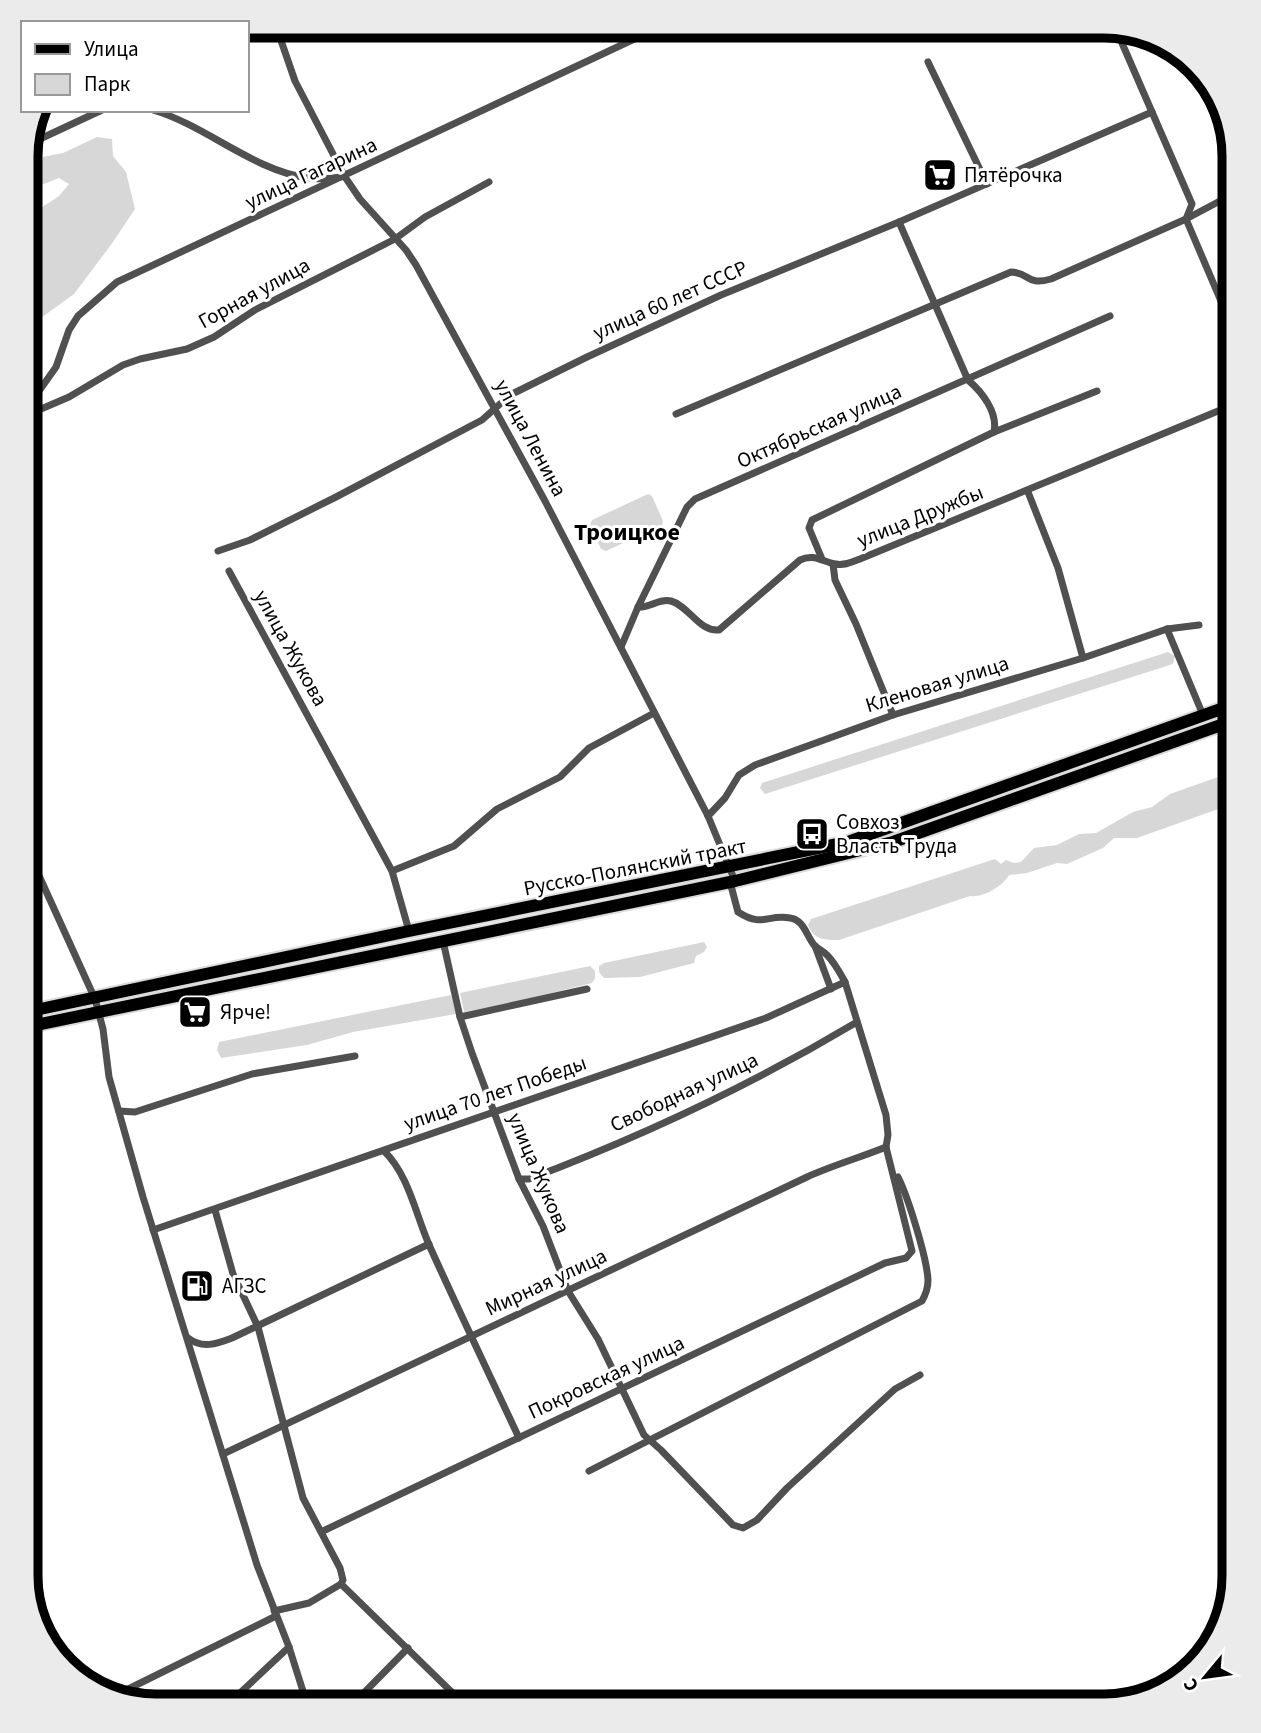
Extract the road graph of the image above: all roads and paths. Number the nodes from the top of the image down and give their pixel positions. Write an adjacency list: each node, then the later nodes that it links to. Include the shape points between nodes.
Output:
1 (280, 38): 9 (street, улица Ленина, via 295,81)
2 (636, 39): 9 (street, улица Гагарина)
3 (1121, 41): 7 (street)
4 (928, 62): 11 (street)
5 (98, 112): 8 (street)
6 (160, 112): 9 (street, via 289,173 309,179)
7 (1152, 112): 11 (street, улица 60 лет СССР); 13 (street, via 1192,204)
8 (41, 139)
9 (345, 177): 16 (street, улица Ленина); 22 (street, улица Гагарина, via 117,282 78,316 56,367)
10 (489, 181): 15 (street, Горная улица)
11 (987, 184): 14 (street, улица 60 лет СССР)
12 (1222, 200): 13 (street)
13 (1186, 219): 18 (street, via 1051,279 1030,281 1020,272 1011,272); 19 (street)
14 (899, 222): 18 (street); 24 (street, улица 60 лет СССР, via 709,300 510,395)
15 (413, 225): 16 (street, Горная улица); 17 (street, via 406,234)
16 (395, 239): 17 (street, улица Ленина); 25 (street, Горная улица, via 254,310 214,337 187,349 123,365)
17 (406, 250): 24 (street, улица Ленина)
18 (934, 303): 21 (street); 27 (street)
19 (1222, 303)
20 (1110, 316): 21 (street, Октябрьская улица)
21 (968, 380): 28 (street, via 990,407); 34 (street, Октябрьская улица, via 695,499)
22 (39, 390)
23 (1097, 391): 28 (street)
24 (496, 408): 30 (street, улица 60 лет СССР, via 482,420 337,496); 37 (street, улица Ленина)
25 (39, 410)
26 (1222, 410): 29 (street, улица Дружбы)
27 (676, 414)
28 (994, 432): 31 (street, via 812,520 809,528)
29 (1028, 492): 32 (street, улица Дружбы, via 847,564); 38 (street, via 1058,568)
30 (218, 551)
31 (822, 559): 32 (street, улица Дружбы); 34 (street, via 800,560 719,630 707,628 674,601)
32 (833, 564): 41 (street, via 835,580)
33 (229, 571): 46 (street, улица Жукова)
34 (638, 607): 37 (street, Октябрьская улица)
35 (1199, 625): 36 (street, Кленовая улица)
36 (1167, 629): 38 (street, Кленовая улица); 42 (street)
37 (621, 647): 40 (street, улица Ленина)
38 (1083, 658): 41 (street, Кленовая улица)
39 (1222, 708): 42 (main road, Русско-Полянский тракт)
40 (654, 713): 44 (street, улица Ленина); 46 (street, via 589,748 560,777 497,809 454,846)
41 (893, 715): 44 (street, Кленовая улица, via 746,769)
42 (1203, 715): 45 (main road, Русско-Полянский тракт, via 884,831)
43 (1222, 725): 48 (main road, Русско-Полянский тракт, via 893,842)
44 (708, 816): 45 (street, улица Ленина)
45 (732, 867): 48 (street, улица Ленина); 49 (main road, Русско-Полянский тракт)
46 (392, 871): 49 (street, улица Жукова)
47 (38, 875): 55 (street)
48 (733, 882): 50 (main road, Русско-Полянский тракт); 51 (street, улица Ленина, via 738,912 756,921 799,921)
49 (409, 931): 55 (main road, Русско-Полянский тракт)
50 (443, 942): 57 (main road, Русско-Полянский тракт); 58 (street, улица Жукова)
51 (814, 945): 52 (street, via 837,967); 54 (street)
52 (845, 982): 54 (street, улица 70 лет Победы); 59 (street)
53 (587, 989): 58 (street)
54 (831, 989): 63 (street, улица 70 лет Победы, via 766,1018)
55 (95, 999): 56 (main road, Русско-Полянский тракт); 57 (street)
56 (38, 1010)
57 (99, 1013): 60 (main road, Русско-Полянский тракт); 62 (street)
58 (460, 1017): 63 (street, улица Жукова)
59 (858, 1022): 64 (street, via 886,1115); 67 (street, Свободная улица, via 677,1117 588,1157)
60 (38, 1025)
61 (355, 1056): 62 (street, via 251,1074 135,1112)
62 (119, 1111): 69 (street)
63 (494, 1112): 65 (street, улица 70 лет Победы); 67 (street, улица Жукова)
64 (886, 1147): 66 (street); 71 (street, Мирная улица, via 807,1177)
65 (384, 1151): 68 (street, улица 70 лет Победы); 70 (street)
66 (891, 1164): 76 (street, Покровская улица, via 912,1246 906,1258 885,1263); 79 (street, via 905,1190 925,1264 928,1281 922,1301)
67 (519, 1179): 71 (street, улица Жукова)
68 (215, 1210): 69 (street, улица 70 лет Победы); 72 (street, via 233,1274)
69 (153, 1230): 74 (street)
70 (429, 1244): 72 (street); 73 (street)
71 (568, 1291): 73 (street, Мирная улица); 76 (street, улица Жукова, via 598,1339)
72 (258, 1327): 74 (street, via 218,1344 194,1343); 77 (street)
73 (471, 1336): 77 (street, Мирная улица); 78 (street)
74 (187, 1338): 80 (street)
75 (920, 1375): 79 (street, улица Жукова, via 895,1389 757,1520 743,1528 733,1525)
76 (621, 1389): 78 (street, Покровская улица); 79 (street, улица Жукова)
77 (285, 1425): 80 (street, Мирная улица); 82 (street, via 303,1498)
78 (519, 1438): 82 (street, Покровская улица)
79 (648, 1440): 81 (street)
80 (223, 1454): 84 (street)
81 (589, 1471)
82 (323, 1531): 83 (street, via 340,1567)
83 (341, 1584): 84 (street, via 309,1603); 86 (street)
84 (275, 1614): 85 (street); 87 (street)
85 (289, 1647): 88 (street); 89 (street)
86 (408, 1647): 90 (street); 91 (street)
87 (126, 1690)
88 (238, 1694)
89 (304, 1694)
90 (363, 1694)
91 (454, 1694)

